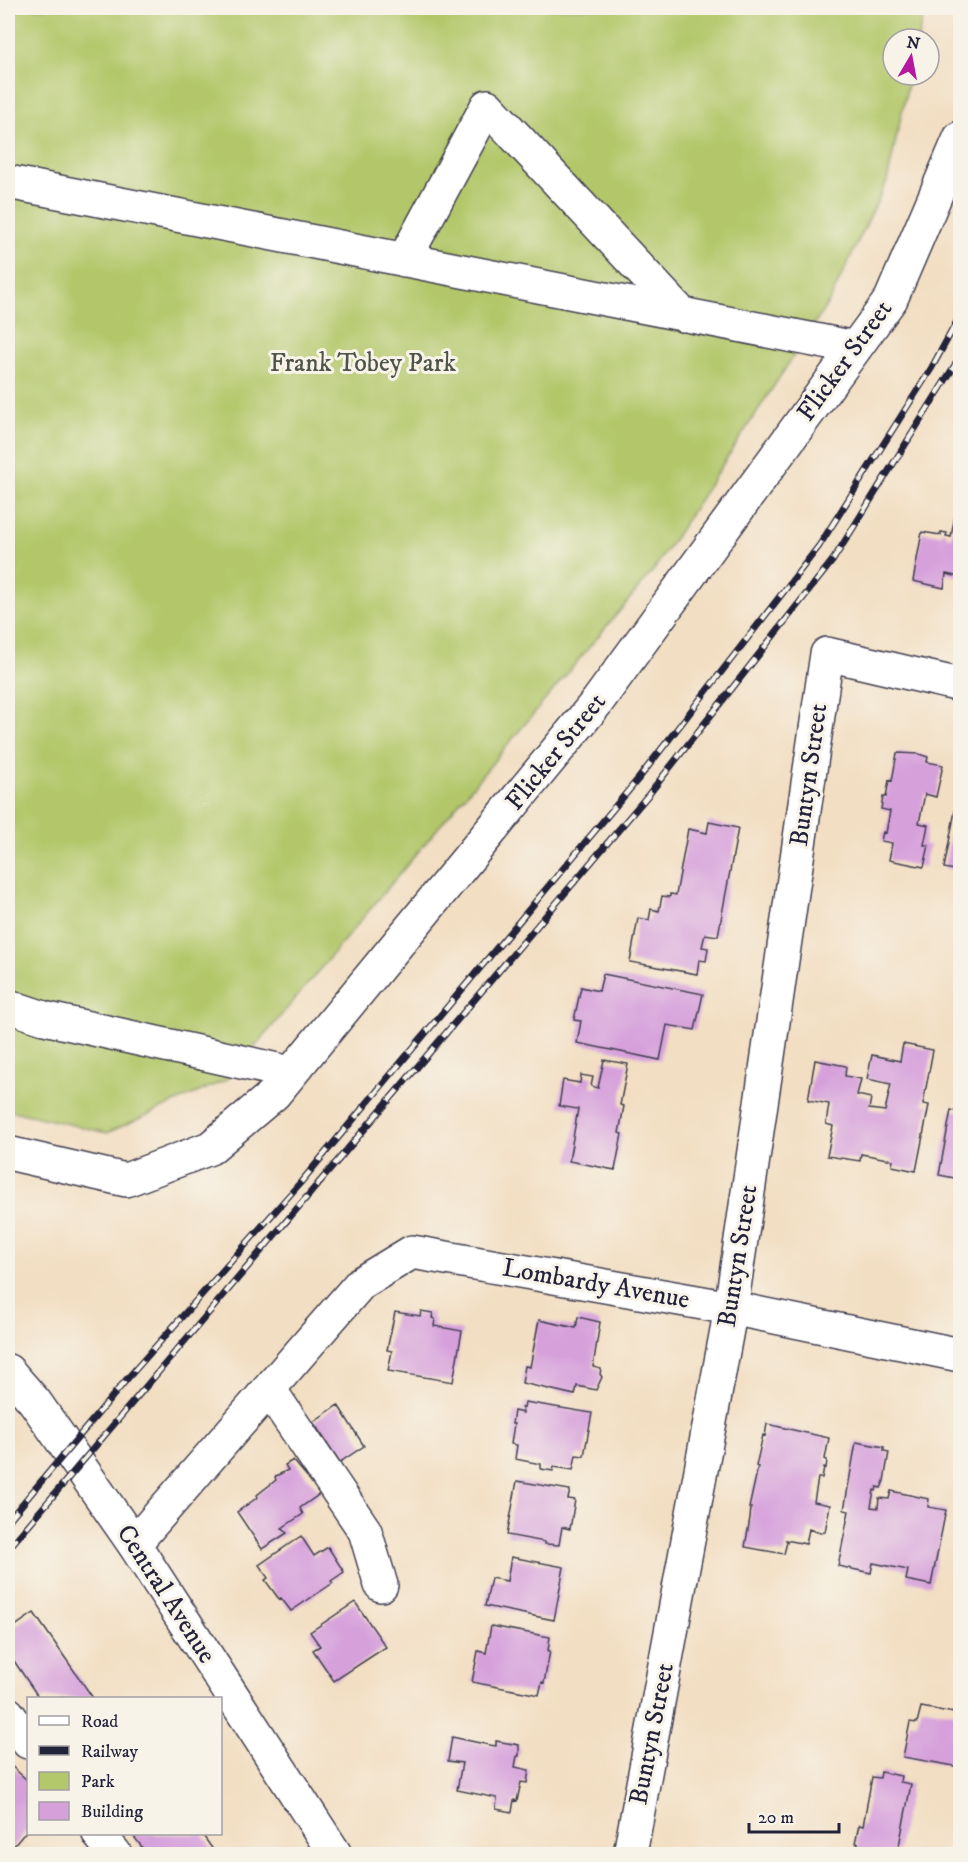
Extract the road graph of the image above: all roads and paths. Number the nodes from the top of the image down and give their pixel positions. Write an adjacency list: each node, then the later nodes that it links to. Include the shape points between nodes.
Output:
1 (960, 138): 5 (street, Flicker Street, via 891,298)
2 (8, 182): 3 (street)
3 (404, 260): 4 (street); 4 (street, via 487,106)
4 (683, 315): 5 (street)
5 (855, 348): 8 (street, Flicker Street, via 597,702)
6 (960, 685): 10 (street, Buntyn Street, via 827,654)
7 (8, 1006): 8 (street, via 44,1018)
8 (291, 1073): 9 (street, Flicker Street, via 274,1094 210,1148 126,1180)
9 (8, 1153)
10 (731, 1308): 11 (street, Lombardy Avenue); 13 (street, Lombardy Avenue, via 412,1252 361,1283); 21 (street, Buntyn Street)
11 (960, 1355)
12 (8, 1371): 14 (street, Central Avenue, via 35,1402)
13 (269, 1389): 14 (street); 15 (street, via 365,1531)
14 (134, 1544): 20 (street, Central Avenue)
15 (381, 1585)
16 (8, 1714): 17 (street)
17 (27, 1741)
18 (101, 1835): 19 (street)
19 (115, 1854)
20 (335, 1854)
21 (630, 1854)

